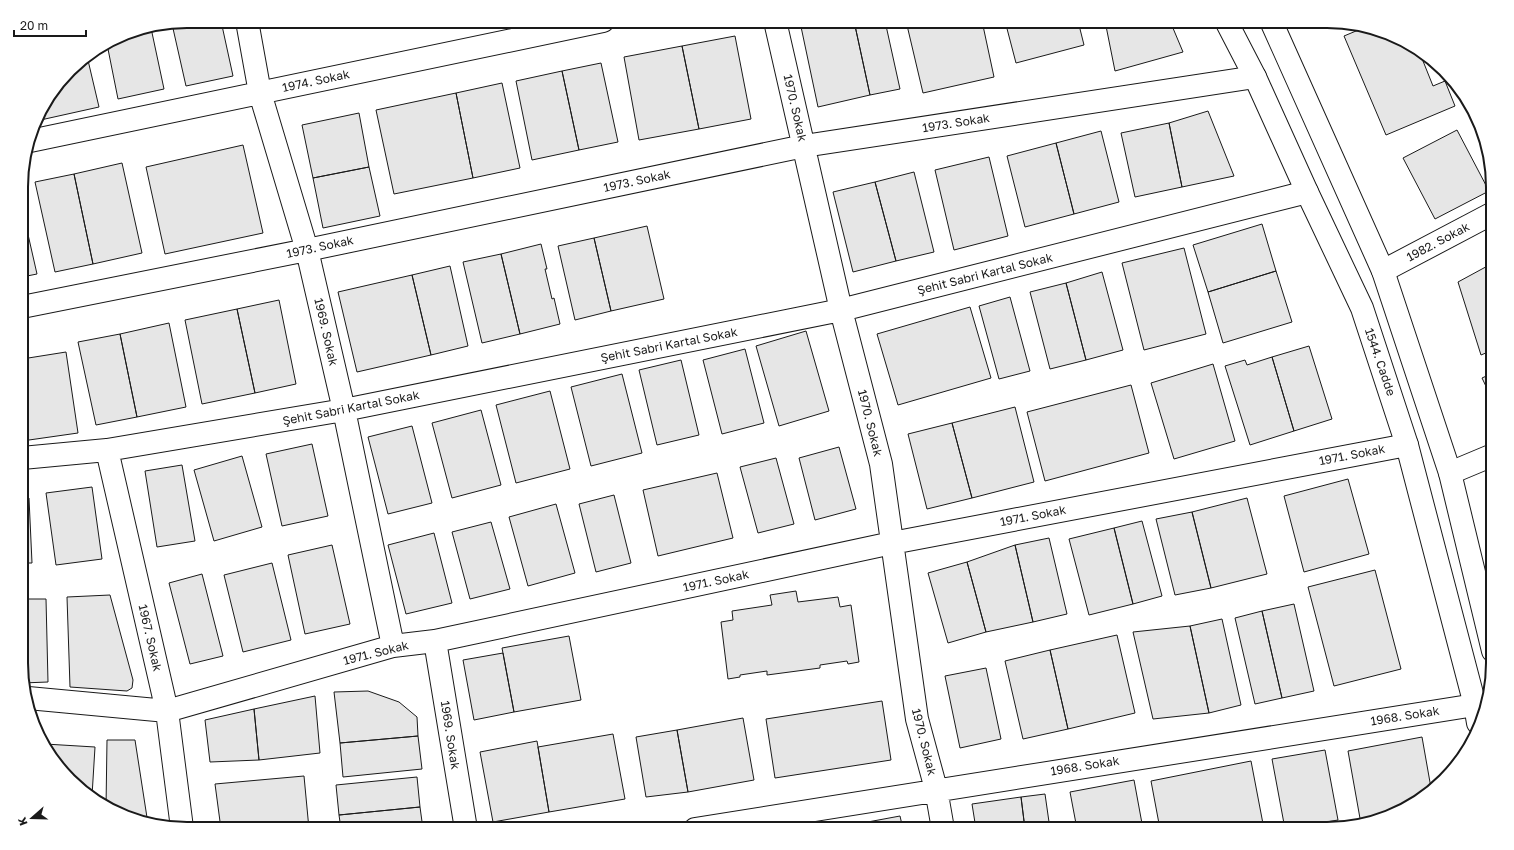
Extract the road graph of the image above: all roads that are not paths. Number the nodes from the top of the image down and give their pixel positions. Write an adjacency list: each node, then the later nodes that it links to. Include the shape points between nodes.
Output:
1 (248, 28): 7 (street, 1969. Sokak)
2 (570, 28): 7 (street, 1974. Sokak)
3 (777, 28): 9 (street, 1970. Sokak)
4 (1230, 28): 6 (street, 1544. Cadde)
5 (1275, 28): 13 (street)
6 (1255, 77): 9 (street, 1973. Sokak); 10 (street, 1544. Cadde)
7 (260, 93): 8 (street, 1974. Sokak); 12 (street, 1969. Sokak)
8 (35, 140)
9 (804, 146): 12 (street, 1973. Sokak); 15 (street, 1970. Sokak)
10 (1307, 192): 15 (street, Şehit Sabri Kartal Sokak); 17 (street, 1544. Cadde, via 1362,308)
11 (1486, 217): 13 (street, 1982. Sokak)
12 (307, 250): 14 (street, 1973. Sokak); 16 (street, 1969. Sokak)
13 (1383, 271): 21 (street)
14 (28, 306)
15 (841, 310): 16 (street, Şehit Sabri Kartal Sokak); 22 (street, 1970. Sokak, via 881,464)
16 (344, 410): 18 (street, Şehit Sabri Kartal Sokak); 25 (street, 1969. Sokak)
17 (1407, 445): 22 (street, 1971. Sokak); 28 (street, 1544. Cadde)
18 (107, 450): 19 (street, Şehit Sabri Kartal Sokak); 27 (street, 1967. Sokak)
19 (28, 457)
20 (1486, 458): 21 (street)
21 (1450, 473): 23 (street)
22 (892, 543): 24 (street, 1971. Sokak); 29 (street, 1970. Sokak, via 917,719)
23 (1486, 622)
24 (435, 641): 25 (street, 1971. Sokak); 31 (street, 1969. Sokak)
25 (393, 646): 27 (street, 1971. Sokak)
26 (32, 698): 27 (street, 1971. Sokak)
27 (167, 711): 30 (street, 1967. Sokak)
28 (1476, 714): 29 (street, 1968. Sokak)
29 (936, 790): 32 (street, 1968. Sokak); 33 (street, 1970. Sokak)
30 (181, 822)
31 (465, 822)
32 (738, 822)
33 (942, 822)

